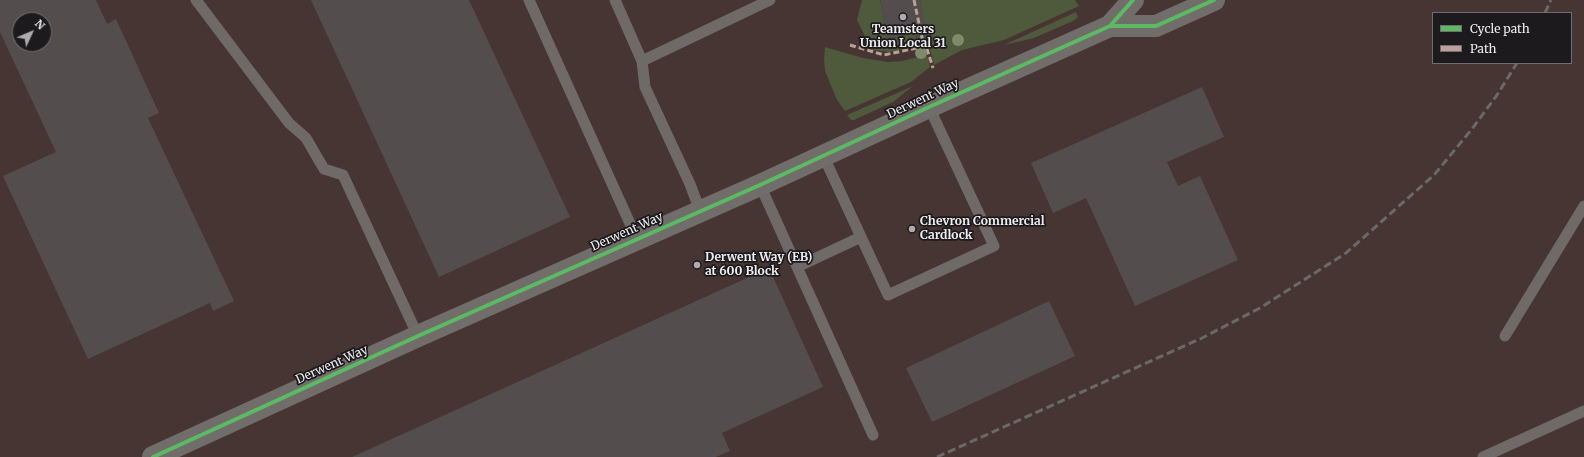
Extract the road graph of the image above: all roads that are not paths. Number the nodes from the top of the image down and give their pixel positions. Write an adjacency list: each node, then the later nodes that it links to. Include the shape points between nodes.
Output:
1 (196, 0): 17 (lane, via 289,123 306,138 324,169 343,175)
2 (528, 0): 15 (lane)
3 (615, 0): 8 (lane)
4 (770, 0): 8 (lane)
5 (1133, 0): 7 (street, Derwent Way)
6 (1214, 0): 7 (street, Derwent Way, via 1156,26)
7 (1110, 26): 9 (street, Derwent Way)
8 (642, 61): 13 (lane, via 645,86)
9 (929, 107): 10 (street, Derwent Way); 14 (lane, via 994,246 888,295)
10 (823, 155): 11 (street, Derwent Way); 14 (lane)
11 (760, 186): 13 (street, Derwent Way); 16 (lane)
12 (1584, 206): 18 (lane)
13 (700, 211): 15 (street, Derwent Way)
14 (862, 237): 16 (lane)
15 (637, 239): 17 (street, Derwent Way)
16 (797, 268): 20 (lane)
17 (418, 336): 21 (street, Derwent Way)
18 (1505, 336)
19 (1584, 411): 22 (lane)
20 (873, 435)
21 (153, 457)
22 (1483, 457)

